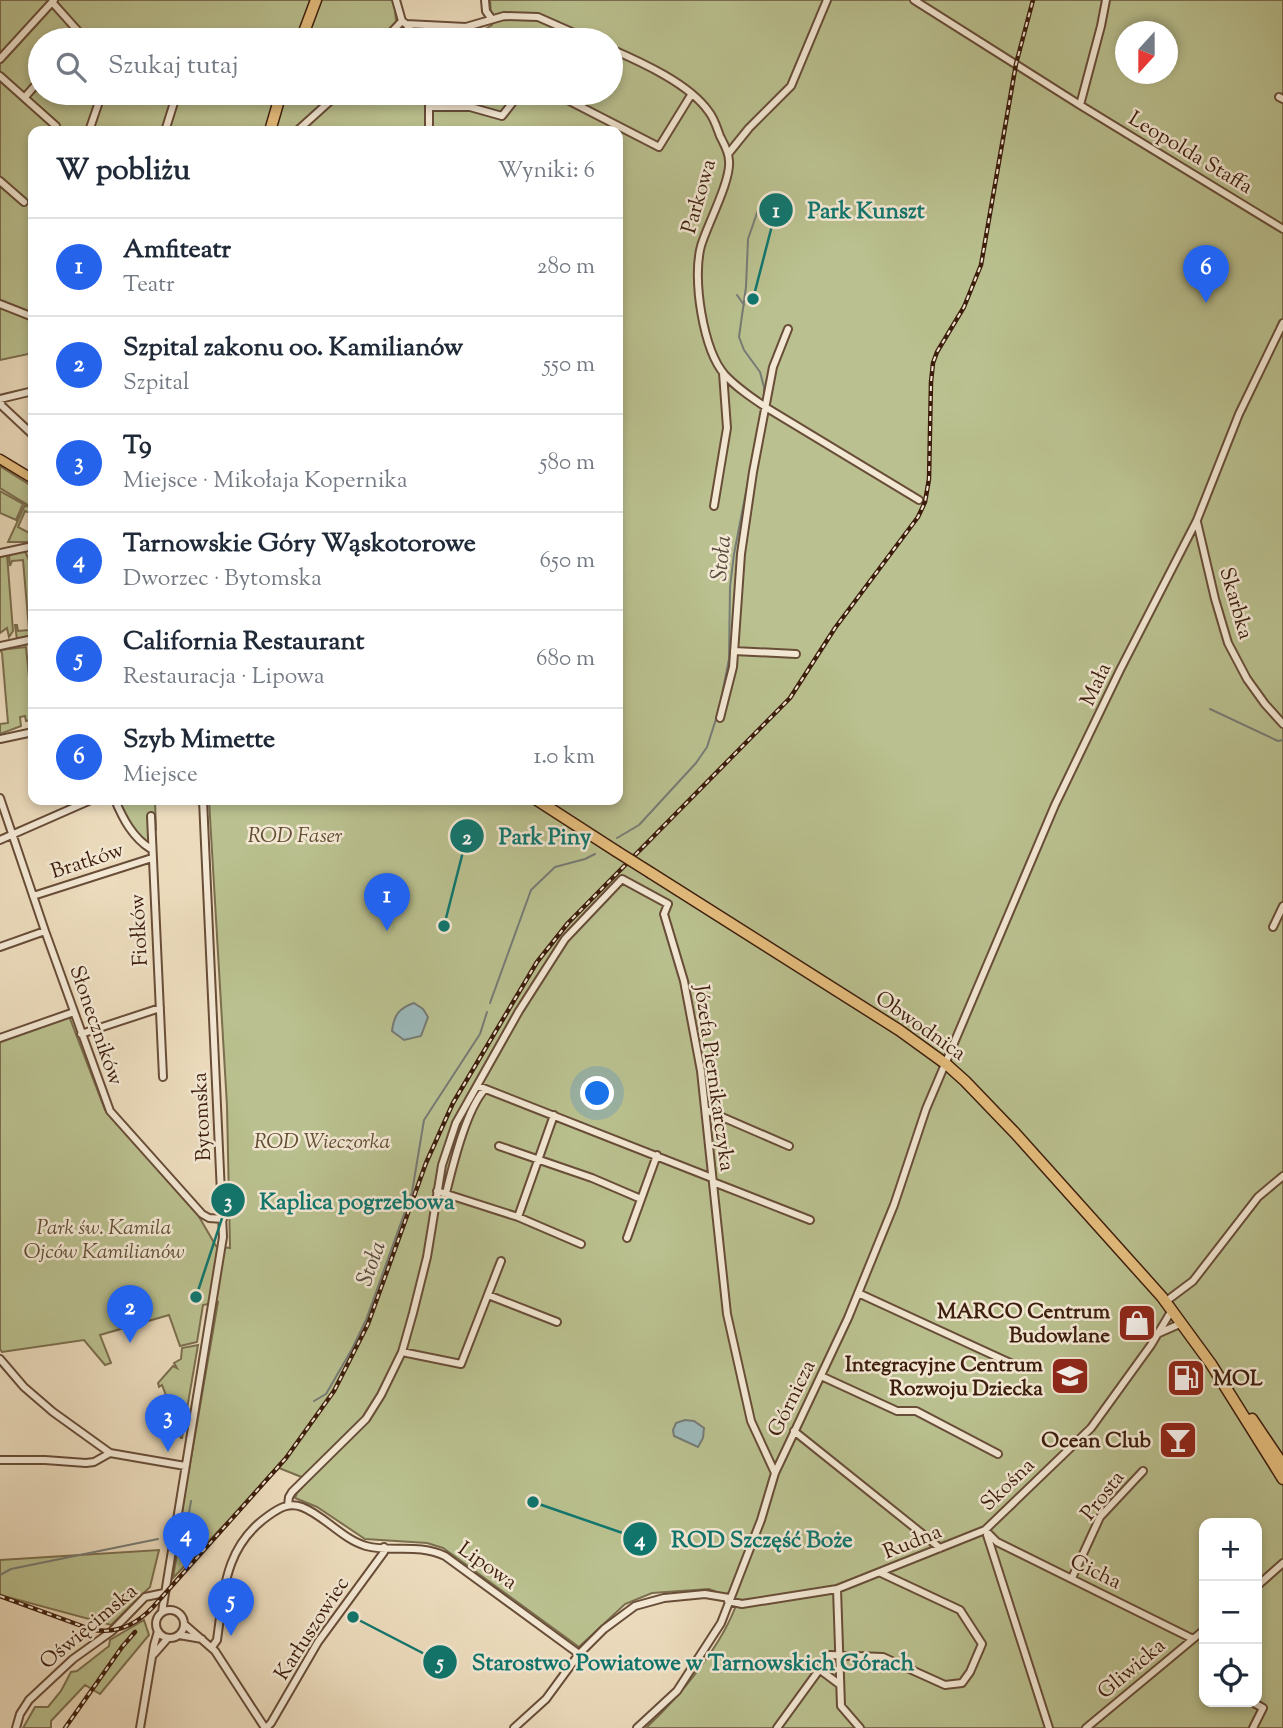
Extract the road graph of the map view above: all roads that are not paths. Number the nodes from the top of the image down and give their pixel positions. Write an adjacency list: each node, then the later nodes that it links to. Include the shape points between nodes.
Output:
1 (316, 0): 14 (highway)
2 (396, 0): 9 (street)
3 (485, 0): 8 (street)
4 (827, 0): 43 (street, Parkowa, via 790,86)
5 (914, 0): 33 (street, Leopolda Staffa)
6 (1105, 0): 33 (street)
7 (53, 1): 12 (street); 13 (street)
8 (491, 18): 10 (street, via 477,26); 18 (street, via 538,17)
9 (404, 23): 10 (street); 15 (street); 16 (street)
10 (426, 25): 17 (street)
11 (28, 28): 20 (street)
12 (28, 28)
13 (74, 28)
14 (306, 28)
15 (398, 28)
16 (408, 28)
17 (425, 28)
18 (562, 28)
19 (623, 55): 23 (street)
20 (0, 59)
21 (0, 76): 24 (street)
22 (28, 93): 24 (street)
23 (691, 95): 42 (street, via 659,147); 43 (street, via 711,113)
24 (24, 97): 25 (street)
25 (28, 101)
26 (33, 105): 35 (street)
27 (98, 105): 36 (street)
28 (173, 105): 37 (street)
29 (278, 105): 38 (highway)
30 (326, 105): 39 (street)
31 (511, 105): 34 (street, via 502,116 470,107)
32 (577, 105): 41 (street)
33 (1080, 105): 46 (street, Leopolda Staffa)
34 (429, 107): 40 (street)
35 (56, 126)
36 (91, 126)
37 (167, 126)
38 (271, 126)
39 (303, 126)
40 (429, 126)
41 (618, 126)
42 (623, 128)
43 (728, 154): 51 (street, Parkowa, via 728,171 698,260 704,320)
44 (0, 181): 45 (street)
45 (24, 202)
46 (1283, 229)
47 (0, 304): 48 (street)
48 (28, 315)
49 (1283, 323): 60 (street, Mała, via 1239,414)
50 (788, 328): 54 (street, via 773,367)
51 (723, 373): 54 (street, Parkowa); 59 (street, via 727,428)
52 (28, 392): 53 (street)
53 (0, 400): 55 (street)
54 (767, 408): 58 (street, Parkowa); 65 (street, via 741,554)
55 (28, 430)
56 (0, 459): 57 (main road)
57 (28, 476)
58 (919, 500)
59 (714, 506)
60 (1197, 520): 68 (street, Skarbka, via 1228,643 1247,679); 90 (street, Mała, via 1055,806)
61 (28, 548): 62 (street)
62 (0, 553)
63 (28, 640): 64 (street)
64 (0, 646)
65 (734, 651): 66 (street); 67 (street)
66 (796, 654)
67 (720, 718)
68 (1283, 724)
69 (28, 733): 70 (street)
70 (0, 739)
71 (0, 798): 77 (street, Słoneczników)
72 (79, 805): 77 (street)
73 (118, 805): 79 (street, via 136,836)
74 (203, 805): 105 (street, Bytomska)
75 (545, 805): 90 (highway, Obwodnica, bridge)
76 (151, 816): 79 (street, Fiołków)
77 (12, 834): 78 (street); 81 (street, Słoneczników)
78 (0, 840)
79 (151, 849): 80 (street, Fiołków)
80 (152, 858): 81 (street, Bratków); 86 (street, Fiołków)
81 (33, 896): 84 (street, Słoneczników)
82 (1283, 906): 83 (street)
83 (1273, 927)
84 (45, 931): 85 (street); 87 (street, Słoneczników)
85 (0, 947)
86 (160, 1008): 88 (street); 91 (street, Fiołków)
87 (74, 1012): 88 (street, Słoneczników); 89 (street)
88 (82, 1034): 105 (street, Słoneczników, via 110,1111 202,1214)
89 (0, 1038)
90 (946, 1064): 110 (street, Górnicza); 112 (highway, Obwodnica, via 1007,1124)
91 (163, 1077)
92 (482, 1087): 93 (street, Józefa Piernikarczyka, via 519,1011 565,939 622,879 668,904 664,914 684,981); 94 (street); 101 (street, via 453,1130); 102 (street)
93 (706, 1110): 96 (street); 100 (street, Józefa Piernikarczyka)
94 (554, 1115): 97 (street); 98 (street)
95 (499, 1146): 98 (street)
96 (789, 1146)
97 (657, 1155): 100 (street); 103 (street)
98 (538, 1158): 103 (street); 104 (street)
99 (1283, 1176): 112 (street, Skośna, via 1258,1197)
100 (713, 1180): 106 (street); 128 (street, Józefa Piernikarczyka, via 727,1314 751,1421)
101 (438, 1191): 102 (street); 116 (street, via 427,1257)
102 (446, 1193): 104 (street)
103 (641, 1199): 107 (street)
104 (519, 1217): 108 (street)
105 (223, 1219): 126 (street, Bytomska, via 222,1250)
106 (810, 1220)
107 (627, 1238)
108 (581, 1244)
109 (501, 1261): 111 (street)
110 (858, 1293): 119 (street); 120 (street, Górnicza)
111 (488, 1295): 113 (street); 116 (street, via 461,1364)
112 (1168, 1306): 114 (highway, Obwodnica); 115 (street, Skośna)
113 (558, 1322)
114 (1182, 1323): 115 (street); 118 (highway, Obwodnica)
115 (1157, 1334): 131 (street, Skośna, via 1091,1428)
116 (402, 1352): 130 (street, via 366,1419 292,1492)
117 (0, 1359): 122 (street, via 23,1387)
118 (1211, 1364): 125 (highway, Obwodnica); 129 (highway, Obwodnica)
119 (1019, 1367)
120 (821, 1376): 121 (street, Górnicza); 123 (street, via 897,1411 916,1411)
121 (794, 1431): 128 (street, Górnicza); 133 (street)
122 (110, 1453): 124 (street, via 86,1463); 126 (street)
123 (998, 1454)
124 (0, 1460)
125 (1283, 1465)
126 (185, 1466): 139 (street, Bytomska)
127 (1143, 1471): 136 (street, Prosta, via 1100,1517)
128 (775, 1472): 140 (street, Górnicza)
129 (1283, 1479)
130 (288, 1505): 132 (street, Lipowa, via 304,1508 363,1545); 149 (street, via 263,1519 241,1542 228,1570 218,1638)
131 (985, 1530): 133 (street, Rudna); 136 (street, Cicha, via 997,1542); 163 (street)
132 (384, 1547): 151 (street, Lipowa, via 445,1556); 158 (street, Karłuszowiec)
133 (940, 1548): 135 (street, Rudna)
134 (1283, 1563): 137 (street)
135 (881, 1573): 138 (street, Rudna); 152 (street, via 960,1610 982,1644 976,1661 962,1683 953,1685 883,1657)
136 (1072, 1578): 147 (street, Cicha)
137 (1262, 1582)
138 (838, 1589): 140 (street, Rudna, via 742,1604); 152 (street)
139 (164, 1595): 141 (street); 142 (street, Bytomska); 156 (street, Oświęcimska, via 145,1597 112,1631 73,1659 29,1700)
140 (729, 1599): 151 (street, Rudna, via 705,1594 635,1606); 160 (street, Górnicza, via 721,1623 677,1691)
141 (173, 1610): 142 (street); 143 (street)
142 (162, 1612): 144 (street, via 156,1622)
143 (184, 1625): 145 (street); 148 (street)
144 (158, 1631): 146 (street); 150 (street)
145 (179, 1634): 146 (street); 148 (street)
146 (168, 1638): 150 (street)
147 (1199, 1638): 164 (street, Gliwicka)
148 (202, 1639): 149 (street)
149 (212, 1647): 158 (street)
150 (154, 1654): 157 (street)
151 (579, 1654): 159 (street, Rudna, via 546,1699)
152 (839, 1655): 153 (street, via 830,1655); 154 (street)
153 (819, 1669): 154 (street); 161 (street)
154 (839, 1684): 162 (street, via 841,1706)
155 (1261, 1707): 165 (street)
156 (16, 1728)
157 (140, 1728)
158 (265, 1728)
159 (514, 1728)
160 (637, 1728)
161 (777, 1728)
162 (859, 1728)
163 (1049, 1728)
164 (1086, 1728)
165 (1253, 1728)

